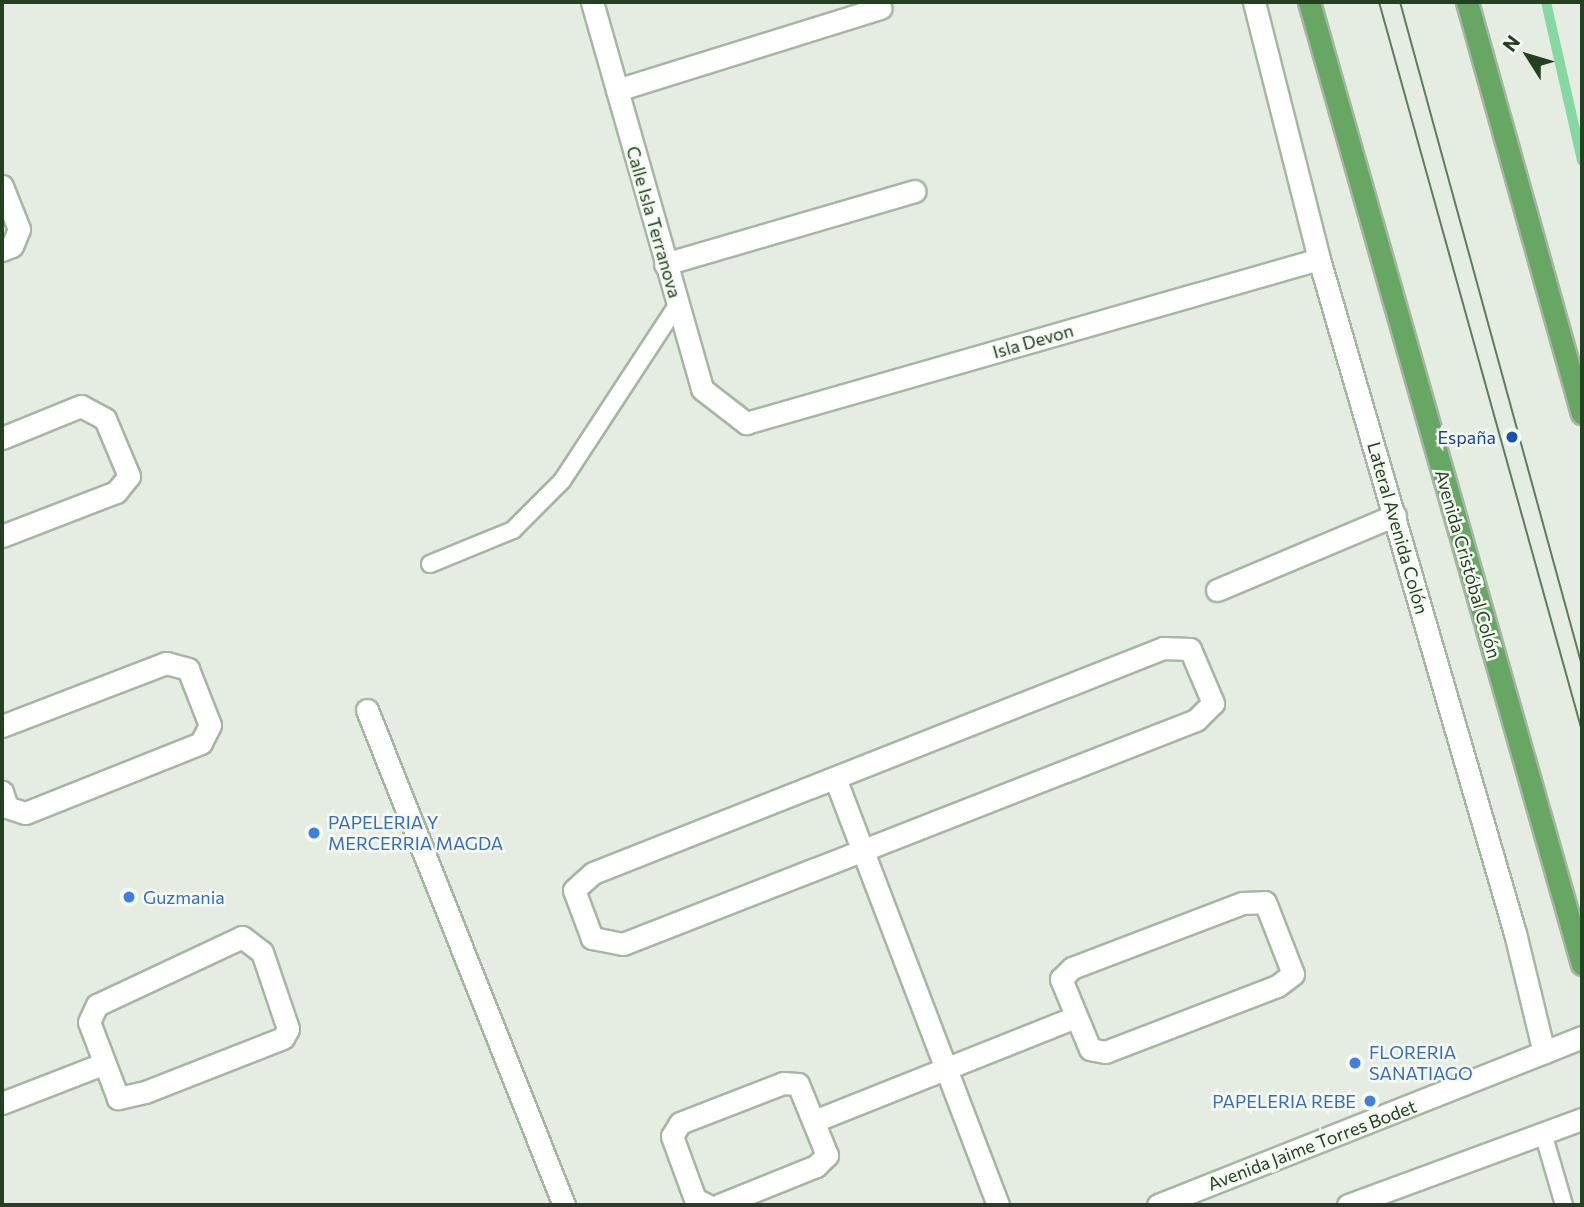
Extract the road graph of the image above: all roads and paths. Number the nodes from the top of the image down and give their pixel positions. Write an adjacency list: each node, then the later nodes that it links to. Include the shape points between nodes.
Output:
1 (592, 2): 6 (street, Calle Isla Terranova)
2 (1254, 2): 10 (street, Lateral Avenida Colón)
3 (1309, 2): 25 (main road, Avenida Cristóbal Colón)
4 (1467, 2): 13 (main road)
5 (881, 8): 6 (street)
6 (617, 90): 11 (street, Calle Isla Terranova)
7 (2, 186): 9 (street, via 19,229 12,246)
8 (915, 191): 11 (street)
9 (2, 250)
10 (1320, 259): 14 (street, Isla Devon); 16 (street, Lateral Avenida Colón)
11 (665, 264): 12 (street, Calle Isla Terranova)
12 (677, 305): 14 (street, Calle Isla Terranova, via 702,389); 18 (lane, via 562,481 513,530)
13 (1582, 413)
14 (746, 423)
15 (2, 438): 17 (street, via 82,406 105,419 129,476 116,492)
16 (1395, 515): 19 (street); 28 (street, Lateral Avenida Colón, via 1515,933)
17 (2, 536)
18 (430, 564)
19 (1217, 590)
20 (367, 710): 35 (street)
21 (2, 726): 23 (street, via 166,663 188,669 210,725 201,743 25,813 8,807)
22 (835, 778): 24 (street); 24 (street, via 593,873 574,890 592,938 623,944); 24 (street, via 1163,648 1191,649 1213,703 1196,720)
23 (2, 792)
24 (863, 850): 30 (street)
25 (1582, 964)
26 (1075, 1017): 26 (street, via 1060,979 1072,968 1242,903 1265,902 1293,974 1277,986 1105,1052 1090,1049); 30 (street)
27 (1582, 1037): 28 (street, Avenida Jaime Torres Bodet)
28 (1544, 1053): 39 (street, Avenida Jaime Torres Bodet)
29 (105, 1063): 29 (street, via 89,1022 97,1005 242,937 262,952 288,1029 283,1038 145,1092 118,1098); 31 (street)
30 (946, 1069): 33 (street); 38 (street)
31 (2, 1103)
32 (1582, 1119): 34 (street)
33 (814, 1121): 36 (street, via 798,1084 783,1083 680,1123 672,1136 695,1199); 37 (street, via 827,1155)
34 (1543, 1133): 40 (street); 41 (lane)
35 (564, 1205)
36 (707, 1205)
37 (719, 1205)
38 (998, 1205)
39 (1158, 1205)
40 (1348, 1205)
41 (1564, 1205)

